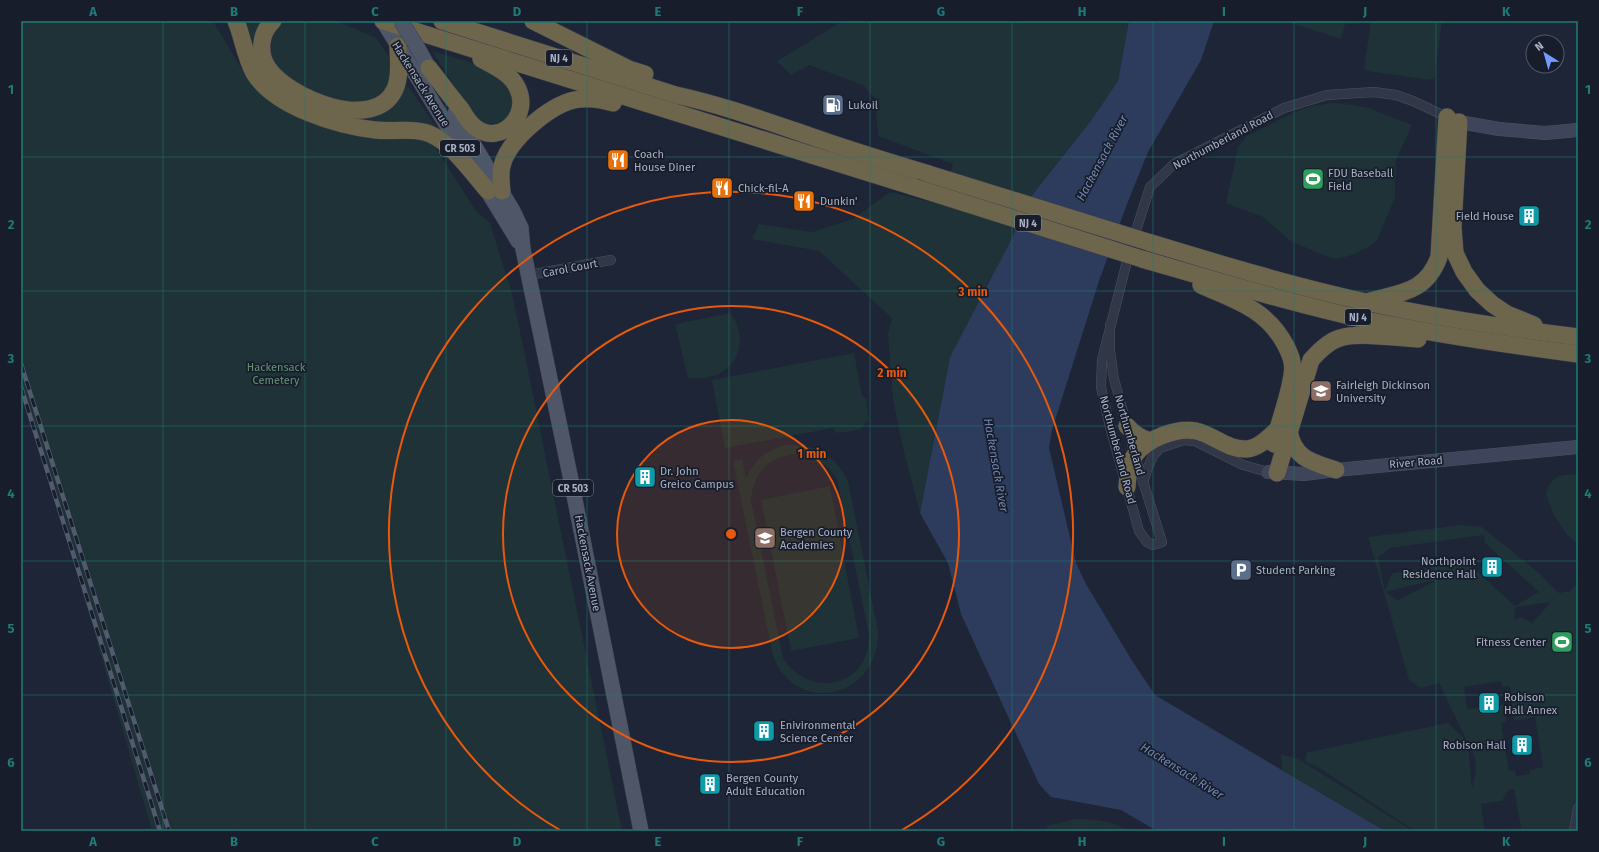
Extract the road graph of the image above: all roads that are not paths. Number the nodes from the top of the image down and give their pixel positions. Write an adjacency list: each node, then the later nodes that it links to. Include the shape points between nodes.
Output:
1 (236, 21): 14 (highway, via 254,72 274,93 302,110 340,124 376,130 422,131 434,135)
2 (273, 21): 8 (highway, via 266,29 262,43 263,57 268,68 291,88 337,108 367,109 387,100 397,84)
3 (383, 21): 7 (highway, NJ 4); 8 (main road, Hackensack Avenue / CR 503)
4 (402, 21): 9 (main road, Hackensack Avenue / CR 503, bridge)
5 (442, 21): 10 (highway, NJ 4, via 676,95)
6 (533, 21): 10 (highway, via 629,69 702,93)
7 (453, 43): 9 (highway, via 501,71 517,86 521,107 515,122 498,132 476,128); 11 (highway, NJ 4)
8 (398, 46): 14 (main road, Hackensack Avenue / CR 503)
9 (429, 68): 14 (main road, Hackensack Avenue / CR 503)
10 (710, 103): 18 (highway, NJ 4, bridge, via 867,155 1148,242 1251,273)
11 (670, 111): 14 (highway, via 591,98 557,106 531,126 510,151); 15 (highway, NJ 4, bridge)
12 (1453, 119): 13 (main road, Northumberland Road, via 1499,129 1545,133); 18 (highway, via 1439,257 1435,268 1428,279 1416,288); 19 (street, Northumberland Road, via 1396,94 1374,92 1328,95 1284,108 1174,164 1150,187 1124,268); 20 (highway, via 1453,227 1455,252 1464,272 1477,290 1507,314)
13 (1578, 130)
14 (495, 191): 17 (main road, Hackensack Avenue / CR 503, via 523,249)
15 (1142, 259): 21 (highway, NJ 4, via 1301,304); 24 (highway, via 1249,307 1274,326 1293,359)
16 (611, 260): 17 (street, Carol Court)
17 (529, 275): 34 (main road, Hackensack Avenue / CR 503)
18 (1366, 302): 20 (highway, NJ 4, via 1484,324)
19 (1110, 325): 23 (street, Northumberland, via 1114,379); 31 (street, Northumberland Road, via 1102,360 1101,387 1110,427)
20 (1570, 336)
21 (1498, 344): 22 (highway, NJ 4); 24 (highway, via 1381,336 1341,338 1323,348 1311,360)
22 (1578, 354)
23 (1127, 426): 25 (highway, via 1134,434); 28 (street, Northumberland)
24 (1283, 430): 25 (highway, via 1249,449 1227,446 1195,430 1162,435); 29 (highway, via 1296,451 1310,462); 30 (highway)
25 (1150, 442): 28 (highway)
26 (1578, 442): 27 (main road, River Road)
27 (1571, 448): 29 (main road, River Road)
28 (1135, 455): 31 (highway, via 1129,470)
29 (1336, 470): 30 (main road, River Road, via 1304,474)
30 (1272, 473): 31 (street, via 1243,465 1195,441 1184,440 1160,448)
31 (1135, 485): 32 (street, Northumberland); 32 (street, Northumberland Road, via 1139,531 1147,542 1153,545)
32 (1162, 542)
33 (1578, 808): 35 (street)
34 (641, 831)
35 (1574, 831)

